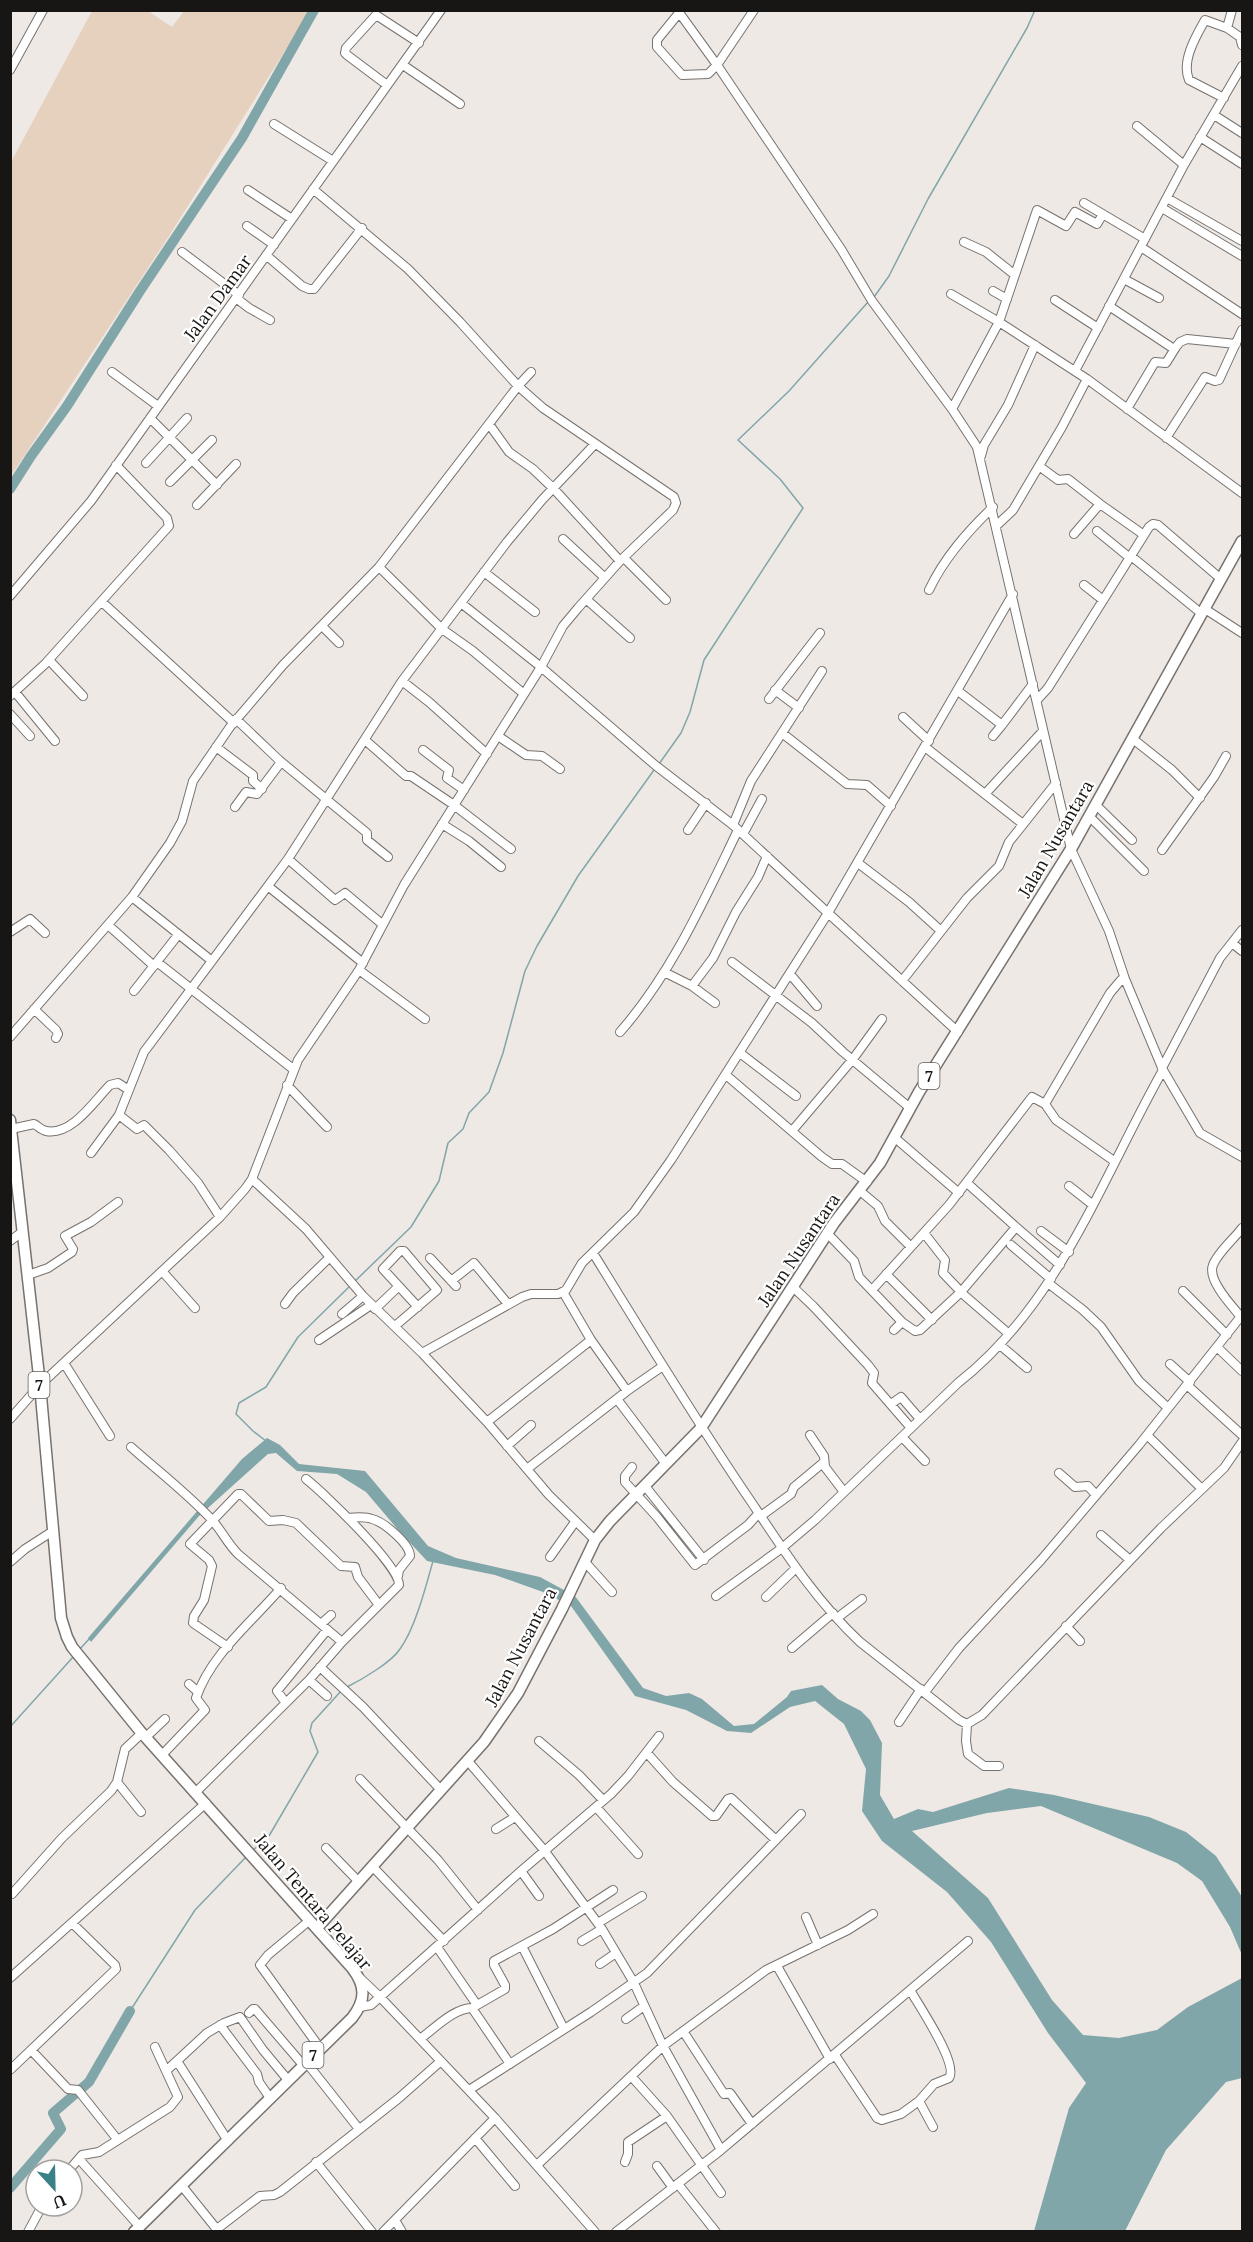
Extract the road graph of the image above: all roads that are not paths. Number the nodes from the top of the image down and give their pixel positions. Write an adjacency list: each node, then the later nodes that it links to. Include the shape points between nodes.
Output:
1 (43, 10): 12 (street)
2 (441, 10): 7 (street, Jalan Damar)
3 (753, 10): 10 (street)
4 (1232, 10): 6 (street)
5 (678, 12): 10 (street); 10 (street, via 657,40 659,51 682,75 708,74)
6 (1227, 28): 8 (street, via 1240,37); 14 (street, via 1205,20 1187,62 1189,80)
7 (419, 43): 9 (street, Jalan Damar); 13 (street, via 376,15 346,48 347,56)
8 (1242, 45)
9 (403, 65): 13 (street, Jalan Damar); 15 (street)
10 (717, 65): 63 (street, via 871,299)
11 (1242, 66): 14 (street)
12 (10, 70)
13 (387, 86): 21 (street, Jalan Damar)
14 (1224, 98): 16 (street)
15 (460, 104)
16 (1214, 115): 19 (street); 20 (street)
17 (274, 124): 21 (street)
18 (1137, 126): 23 (street)
19 (1242, 133)
20 (1200, 137): 22 (street); 23 (street)
21 (333, 161): 25 (street, Jalan Damar)
22 (1242, 164)
23 (1184, 165): 26 (street)
24 (248, 189): 30 (street)
25 (313, 189): 30 (street, Jalan Damar); 32 (street)
26 (1167, 198): 28 (street); 33 (street)
27 (1084, 202): 29 (street)
28 (1162, 208): 35 (street); 39 (street)
29 (1103, 214): 35 (street); 40 (street, via 1097,224 1075,212 1066,226 1037,210)
30 (292, 219): 36 (street, Jalan Damar)
31 (247, 226): 36 (street)
32 (362, 228): 38 (street, via 314,289 302,286); 61 (street, via 415,276)
33 (1242, 241)
34 (964, 242): 40 (street, via 986,252)
35 (1143, 243): 41 (street); 49 (street)
36 (274, 245): 38 (street, Jalan Damar)
37 (182, 252): 44 (street)
38 (266, 255): 44 (street, Jalan Damar)
39 (1242, 256)
40 (1015, 275): 46 (street)
41 (1124, 279): 45 (street); 48 (street)
42 (993, 291): 46 (street)
43 (951, 294): 51 (street)
44 (238, 296): 50 (street); 62 (street, Jalan Damar)
45 (1159, 298)
46 (1006, 299): 51 (street)
47 (1055, 300): 52 (street)
48 (1109, 306): 52 (street); 56 (street)
49 (1242, 314)
50 (270, 320)
51 (999, 322): 55 (street); 63 (street)
52 (1098, 328): 57 (street)
53 (1242, 330): 54 (street)
54 (1236, 344): 56 (street, via 1187,339); 69 (street, via 1219,380 1205,377)
55 (1035, 345): 57 (street); 72 (street)
56 (1174, 349): 64 (street, via 1166,363 1155,362)
57 (1075, 371): 60 (street)
58 (112, 372): 62 (street)
59 (531, 372): 61 (street)
60 (1087, 379): 64 (street); 77 (street)
61 (518, 386): 67 (street); 71 (street)
62 (158, 406): 65 (street, Jalan Damar)
63 (952, 409): 72 (street)
64 (1127, 409): 69 (street)
65 (150, 418): 68 (street); 76 (street, Jalan Damar)
66 (187, 418): 68 (street)
67 (489, 424): 80 (street, via 509,452); 93 (street)
68 (169, 438): 73 (street); 74 (street)
69 (1166, 438): 81 (street)
70 (212, 440): 73 (street)
71 (595, 444): 80 (street); 92 (street, via 674,497 676,503)
72 (981, 456): 84 (street)
73 (191, 461): 78 (street); 79 (street)
74 (146, 463)
75 (236, 464): 79 (street)
76 (116, 465): 100 (street, Jalan Damar, via 91,501); 104 (street, via 170,524)
77 (1039, 466): 82 (street, via 1058,480 1068,479); 85 (street, via 1013,510)
78 (170, 482)
79 (217, 484): 83 (street)
80 (553, 488): 92 (street); 94 (street)
81 (1242, 493)
82 (1100, 504): 87 (street); 88 (street)
83 (197, 505)
84 (993, 507): 85 (street); 98 (street, via 961,540)
85 (996, 526): 99 (street)
86 (1097, 531): 91 (street)
87 (1074, 534)
88 (1144, 535): 91 (street); 96 (street, via 1149,526 1158,525)
89 (563, 539): 95 (street)
90 (1242, 541): 96 (highway, Jalan Nusantara / 7)
91 (1130, 557): 103 (street); 107 (street)
92 (622, 559): 95 (street); 102 (street)
93 (379, 567): 108 (street); 109 (street)
94 (484, 573): 105 (street); 106 (street)
95 (604, 577): 101 (street)
96 (1221, 579): 107 (highway, Jalan Nusantara / 7)
97 (1084, 585): 103 (street)
98 (929, 590)
99 (1013, 594): 118 (street); 120 (street)
100 (10, 596)
101 (586, 599): 112 (street); 115 (street, via 563,626)
102 (666, 600)
103 (1103, 600): 125 (street)
104 (102, 602): 114 (street); 129 (street)
105 (461, 603): 109 (street); 115 (street)
106 (535, 612)
107 (1203, 612): 111 (street); 136 (highway, Jalan Nusantara / 7)
108 (322, 626): 113 (street); 129 (street)
109 (442, 629): 117 (street); 122 (street)
110 (820, 633): 119 (street)
111 (1242, 633)
112 (630, 638)
113 (339, 643)
114 (49, 660): 121 (street); 123 (street)
115 (541, 667): 122 (street); 153 (street)
116 (822, 671): 126 (street)
117 (402, 681): 137 (street); 142 (street)
118 (1034, 684): 125 (street); 130 (street)
119 (775, 690): 124 (street); 126 (street)
120 (958, 691): 130 (street); 139 (street)
121 (13, 694): 138 (street)
122 (524, 694): 134 (street)
123 (83, 696)
124 (769, 699)
125 (1037, 700): 131 (street)
126 (799, 708): 132 (street)
127 (10, 714): 133 (street)
128 (903, 717): 139 (street)
129 (235, 721): 140 (street); 144 (street)
130 (1002, 725): 135 (street)
131 (1043, 731): 146 (street); 149 (street)
132 (782, 733): 156 (street, via 847,784 867,785); 162 (street, via 751,782)
133 (30, 736)
134 (498, 736): 142 (street); 145 (street, via 525,755 542,756)
135 (993, 736)
136 (1133, 739): 150 (street); 155 (highway, Jalan Nusantara / 7)
137 (365, 740): 151 (street); 154 (street, via 406,776)
138 (55, 741)
139 (927, 744): 149 (street); 156 (street)
140 (216, 747): 147 (street, via 253,775 253,781); 174 (street, via 193,781 182,821 170,843)
141 (423, 750): 148 (street, via 449,770 447,778)
142 (487, 754): 148 (street)
143 (1226, 756): 150 (street)
144 (280, 762): 147 (street); 151 (street)
145 (560, 770)
146 (1056, 783): 160 (street); 165 (street)
147 (262, 789): 157 (street, via 255,795 246,792)
148 (464, 790): 154 (street)
149 (985, 794): 160 (street)
150 (1200, 798): 166 (street)
151 (327, 799): 168 (street); 169 (street)
152 (762, 799): 162 (street)
153 (706, 803): 161 (street); 162 (street)
154 (454, 805): 159 (street); 164 (street)
155 (1096, 805): 158 (highway, Jalan Nusantara / 7); 163 (street)
156 (891, 806): 170 (street)
157 (235, 807)
158 (1089, 816): 165 (highway, Jalan Nusantara / 7); 172 (street)
159 (442, 824): 171 (street); 176 (street)
160 (1023, 824): 179 (street, via 1005,849 999,866)
161 (688, 830)
162 (738, 830): 167 (street); 189 (street)
163 (1132, 840)
164 (511, 849)
165 (1071, 849): 191 (street, via 1109,931); 203 (highway, Jalan Nusantara / 7)
166 (1162, 850)
167 (767, 856): 175 (street); 193 (street, via 713,958)
168 (388, 857)
169 (288, 859): 173 (street); 176 (street, via 335,900 345,893)
170 (858, 863): 175 (street); 179 (street)
171 (501, 867)
172 (1144, 871)
173 (268, 887): 185 (street); 188 (street)
174 (132, 897): 177 (street); 182 (street)
175 (828, 913): 190 (street); 192 (street)
176 (382, 924): 188 (street)
177 (108, 926): 187 (street); 199 (street)
178 (1242, 930): 183 (street)
179 (942, 931): 192 (street)
180 (10, 932): 181 (street, via 30,919)
181 (45, 933)
182 (178, 935): 185 (street); 187 (street)
183 (1232, 943): 184 (street); 209 (street, via 1220,958)
184 (1242, 951)
185 (212, 962): 194 (street)
186 (732, 962): 196 (street)
187 (155, 964): 194 (street); 195 (street)
188 (361, 966): 200 (street); 208 (street)
189 (664, 972): 193 (street); 202 (street)
190 (790, 974): 196 (street); 198 (street)
191 (1125, 979): 209 (street); 214 (street, via 1110,993)
192 (902, 981): 203 (street)
193 (692, 986): 197 (street)
194 (191, 988): 208 (street); 212 (street, via 144,1052)
195 (134, 991)
196 (776, 995): 206 (street); 207 (street)
197 (715, 1004)
198 (817, 1006)
199 (34, 1009): 204 (street); 205 (street, via 56,1030)
200 (425, 1019)
201 (882, 1019): 207 (street)
202 (620, 1032)
203 (957, 1032): 215 (highway, Jalan Nusantara / 7)
204 (10, 1037)
205 (56, 1038)
206 (740, 1053): 210 (street); 213 (street)
207 (853, 1059): 215 (street); 220 (street)
208 (293, 1069): 211 (street)
209 (1163, 1069): 223 (street, via 1200,1133); 225 (street)
210 (726, 1075): 220 (street); 244 (street, via 634,1212)
211 (287, 1085): 218 (street); 226 (street)
212 (129, 1090): 216 (street); 219 (street, via 118,1083 110,1085 71,1126 51,1131 34,1124)
213 (796, 1096)
214 (1045, 1104): 225 (street, via 1053,1117); 227 (street, via 1032,1097)
215 (910, 1108): 221 (highway, Jalan Nusantara / 7)
216 (119, 1115): 222 (street); 233 (street, via 136,1128 144,1125 169,1150 198,1183)
217 (10, 1120): 219 (highway, 7)
218 (327, 1127)
219 (11, 1129): 224 (highway, 7)
220 (792, 1131): 228 (street, via 830,1163 842,1164)
221 (894, 1137): 228 (highway, Jalan Nusantara / 7); 230 (street)
222 (91, 1153)
223 (1242, 1157)
224 (12, 1161): 237 (highway, 7)
225 (1114, 1161): 232 (street)
226 (252, 1179): 233 (street); 245 (street)
227 (967, 1183): 230 (street); 234 (street)
228 (864, 1186): 238 (highway, Jalan Nusantara / 7); 242 (street, via 885,1221)
229 (1068, 1186): 232 (street)
230 (959, 1193): 239 (street)
231 (118, 1202): 250 (street, via 65,1236 72,1252 48,1268)
232 (1093, 1205): 243 (street)
233 (220, 1217): 248 (street)
234 (1016, 1227): 247 (street); 259 (street)
235 (1242, 1228): 267 (street, via 1212,1271 1223,1294)
236 (1041, 1231): 243 (street)
237 (22, 1232): 240 (street); 250 (highway, 7)
238 (827, 1233): 255 (highway, Jalan Nusantara / 7); 256 (street, via 854,1261 858,1276)
239 (924, 1233): 242 (street); 259 (street, via 945,1260 943,1273)
240 (10, 1241)
241 (1011, 1245): 252 (street)
242 (911, 1247): 249 (street)
243 (1069, 1252): 247 (street)
244 (593, 1253): 258 (street); 281 (street)
245 (330, 1257): 260 (street); 261 (street)
246 (430, 1258): 251 (street)
247 (1060, 1265): 252 (street)
248 (162, 1271): 265 (street); 279 (street)
249 (886, 1274): 256 (street); 268 (street)
250 (28, 1275): 285 (highway, 7)
251 (452, 1281): 253 (street); 262 (street, via 474,1263)
252 (1050, 1281): 272 (street); 289 (street, via 1101,1327 1139,1381)
253 (434, 1286): 254 (street, via 402,1251 383,1268); 264 (street, via 436,1292)
254 (398, 1287): 263 (street); 264 (street)
255 (792, 1287): 288 (street, via 874,1373 872,1383); 294 (highway, Jalan Nusantara / 7)
256 (872, 1290): 269 (street)
257 (1183, 1291): 273 (street)
258 (563, 1292): 262 (street, via 531,1294); 275 (street)
259 (961, 1292): 268 (street); 272 (street)
260 (363, 1296): 263 (street); 266 (street)
261 (285, 1304)
262 (508, 1304): 278 (street)
263 (373, 1307): 270 (street); 274 (street)
264 (418, 1307): 270 (street)
265 (195, 1308)
266 (342, 1314)
267 (1242, 1316): 273 (street)
268 (932, 1320): 269 (street, via 917,1331)
269 (902, 1322): 271 (street)
270 (395, 1326): 278 (street)
271 (894, 1330)
272 (1009, 1334): 276 (street)
273 (1227, 1335): 277 (street)
274 (319, 1340)
275 (591, 1340): 286 (street); 292 (street)
276 (1000, 1345): 282 (street); 291 (street)
277 (1218, 1348): 283 (street); 284 (street)
278 (422, 1353): 292 (street)
279 (64, 1363): 285 (street); 298 (street)
280 (1170, 1364): 284 (street)
281 (663, 1366): 286 (street); 294 (street)
282 (1027, 1368)
283 (1242, 1371)
284 (1188, 1383): 289 (street); 297 (street)
285 (40, 1385): 290 (street); 319 (highway, 7)
286 (627, 1391): 287 (street)
287 (617, 1399): 306 (street); 308 (street)
288 (891, 1404): 291 (street, via 901,1397); 295 (street)
289 (1168, 1408): 299 (street)
290 (10, 1419)
291 (920, 1419): 295 (street)
292 (487, 1422): 302 (street)
293 (531, 1425): 302 (street)
294 (701, 1428): 306 (highway, Jalan Nusantara / 7); 315 (street)
295 (911, 1428): 300 (street)
296 (810, 1435): 305 (street, via 824,1455)
297 (1242, 1435)
298 (110, 1436)
299 (1147, 1436): 311 (street); 314 (street)
300 (902, 1437): 304 (street); 313 (street)
301 (1242, 1443): 311 (street)
302 (507, 1446): 308 (street)
303 (131, 1447): 317 (street)
304 (925, 1461)
305 (824, 1462): 313 (street); 315 (street, via 791,1494)
306 (666, 1464): 312 (highway, Jalan Nusantara / 7)
307 (632, 1467): 312 (street, via 624,1480)
308 (527, 1469): 318 (street)
309 (1059, 1473): 314 (street, via 1075,1488 1088,1486)
310 (306, 1479): 316 (street)
311 (1202, 1489): 324 (street)
312 (641, 1490): 315 (street, via 704,1560); 321 (highway, Jalan Nusantara / 7)
313 (844, 1492): 322 (street)
314 (1096, 1495): 346 (street)
315 (760, 1514): 322 (street)
316 (348, 1518): 328 (street); 328 (street, via 379,1521 408,1548 410,1556)
317 (211, 1519): 329 (street, via 238,1554); 334 (street, via 241,1494 269,1521 296,1523 341,1566 355,1567); 341 (street, via 190,1544 212,1566 204,1600 193,1623)
318 (575, 1522): 321 (street); 323 (street)
319 (53, 1531): 325 (street); 353 (highway, Jalan Tentara Pelajar / 7, via 61,1618 67,1637)
320 (1101, 1535): 324 (street)
321 (595, 1540): 326 (highway, Jalan Nusantara / 7)
322 (782, 1548): 327 (street); 331 (street)
323 (550, 1557)
324 (1130, 1560): 337 (street)
325 (10, 1562)
326 (585, 1562): 330 (street); 358 (highway, Jalan Nusantara / 7, via 518,1692 499,1723)
327 (796, 1568): 332 (street); 336 (street)
328 (398, 1576): 334 (street, via 399,1585)
329 (281, 1588): 338 (street); 341 (street)
330 (612, 1592)
331 (716, 1596)
332 (766, 1597)
333 (862, 1599): 336 (street)
334 (379, 1605): 340 (street)
335 (331, 1615): 338 (street)
336 (835, 1615): 342 (street); 346 (street, via 860,1642)
337 (1066, 1626): 339 (street); 352 (street)
338 (324, 1627): 340 (street); 349 (street, via 277,1691)
339 (1080, 1641)
340 (342, 1642): 343 (street)
341 (228, 1647): 347 (street)
342 (792, 1648)
343 (320, 1667): 344 (street); 362 (street)
344 (309, 1680): 348 (street); 349 (street)
345 (189, 1684): 347 (street)
346 (923, 1691): 351 (street); 352 (street)
347 (198, 1692): 357 (street, via 196,1700 205,1710)
348 (327, 1696)
349 (286, 1703): 363 (street)
350 (165, 1719): 353 (street)
351 (899, 1722)
352 (968, 1725): 359 (street, via 970,1757 984,1766)
353 (144, 1735): 357 (highway, Jalan Tentara Pelajar / 7); 361 (street, via 125,1749)
354 (659, 1737): 356 (street)
355 (539, 1741): 364 (street)
356 (647, 1753): 364 (street); 372 (street, via 712,1816 731,1798)
357 (162, 1755): 363 (highway, Jalan Tentara Pelajar / 7)
358 (467, 1760): 362 (highway, Jalan Nusantara / 7); 369 (street)
359 (999, 1766)
360 (360, 1779): 370 (street)
361 (117, 1782): 367 (street); 380 (street)
362 (441, 1790): 370 (highway, Jalan Nusantara / 7)
363 (196, 1792): 365 (highway, Jalan Tentara Pelajar / 7)
364 (603, 1800): 366 (street)
365 (206, 1803): 387 (street); 388 (highway, Jalan Tentara Pelajar / 7)
366 (596, 1807): 374 (street); 375 (street)
367 (141, 1812)
368 (801, 1814): 372 (street)
369 (515, 1817): 371 (street); 374 (street)
370 (407, 1827): 376 (highway, Jalan Nusantara / 7); 384 (street)
371 (496, 1829)
372 (776, 1840): 401 (street)
373 (326, 1848): 378 (street)
374 (544, 1850): 377 (street); 383 (street)
375 (638, 1854)
376 (372, 1866): 378 (highway, Jalan Nusantara / 7); 390 (street)
377 (521, 1871): 381 (street); 384 (street)
378 (359, 1882): 388 (highway, Jalan Nusantara / 7)
379 (613, 1890): 383 (street)
380 (12, 1894)
381 (538, 1896)
382 (642, 1896): 389 (street)
383 (587, 1908): 389 (street); 394 (street)
384 (478, 1910): 390 (street)
385 (873, 1914): 393 (street)
386 (806, 1917): 393 (street)
387 (72, 1923): 400 (street); 416 (street, via 116,1969)
388 (314, 1924): 399 (highway, Jalan Tentara Pelajar / 7); 415 (street, via 268,1955 260,1965)
389 (600, 1926): 391 (street); 396 (street)
390 (444, 1941): 395 (street)
391 (582, 1941)
392 (968, 1941): 402 (street)
393 (818, 1945): 398 (street)
394 (522, 1946): 406 (street, via 494,1960 506,1987); 410 (street)
395 (437, 1947): 403 (street); 406 (street)
396 (616, 1953): 397 (street); 401 (street)
397 (600, 1964)
398 (777, 1965): 411 (street); 417 (street)
399 (358, 1976): 403 (street); 405 (highway, Jalan Tentara Pelajar, via 363,1989)
400 (10, 1978)
401 (634, 1983): 404 (street); 410 (street)
402 (910, 1990): 417 (street); 428 (street, via 949,2058 952,2071 949,2078 934,2084)
403 (380, 1997): 405 (street, via 371,2005); 412 (street)
404 (644, 2006): 408 (street); 413 (street)
405 (360, 2007): 415 (highway, 7)
406 (475, 2007): 412 (street, via 456,2013); 421 (street)
407 (249, 2013): 420 (street, via 255,2009)
408 (626, 2019)
409 (220, 2025): 418 (street); 425 (street, via 242,2018); 427 (street)
410 (564, 2029): 421 (street)
411 (683, 2031): 413 (street); 431 (street, via 724,2094 730,2093)
412 (420, 2039): 419 (street)
413 (663, 2046): 424 (street); 437 (street)
414 (155, 2047): 423 (street)
415 (320, 2048): 420 (highway, 7)
416 (32, 2051): 422 (street); 435 (street, via 69,2090 79,2091)
417 (833, 2057): 428 (street, via 879,2119 901,2114); 431 (street)
418 (177, 2061): 423 (street); 436 (street)
419 (441, 2061): 426 (street); 433 (street)
420 (305, 2063): 425 (highway, 7); 433 (street)
421 (510, 2064): 426 (street)
422 (10, 2070)
423 (166, 2071): 435 (street, via 177,2100)
424 (631, 2076): 429 (street); 442 (street)
425 (288, 2080): 427 (highway, 7)
426 (469, 2090): 430 (street)
427 (270, 2098): 436 (highway, 7)
428 (919, 2101): 432 (street)
429 (667, 2116): 440 (street, via 628,2142); 444 (street)
430 (495, 2118): 434 (street); 442 (street)
431 (752, 2124): 437 (street)
432 (933, 2127)
433 (359, 2129): 439 (street)
434 (475, 2138): 446 (street); 450 (street)
435 (117, 2139): 438 (street, via 99,2152)
436 (228, 2140): 445 (highway, 7)
437 (721, 2150): 444 (street)
438 (80, 2158)
439 (316, 2162): 452 (street, via 276,2194 260,2196); 454 (street)
440 (625, 2162)
441 (84, 2165): 451 (street)
442 (537, 2165): 457 (street)
443 (657, 2166): 447 (street)
444 (703, 2166): 447 (street); 448 (street)
445 (182, 2186): 451 (highway, 7); 452 (street)
446 (515, 2186)
447 (676, 2186): 458 (street); 459 (street)
448 (721, 2193)
449 (36, 2218): 453 (street)
450 (395, 2220): 455 (street); 456 (street)
451 (137, 2229)
452 (218, 2230)
453 (28, 2232)
454 (372, 2232)
455 (383, 2232)
456 (402, 2232)
457 (595, 2232)
458 (616, 2232)
459 (716, 2232)

